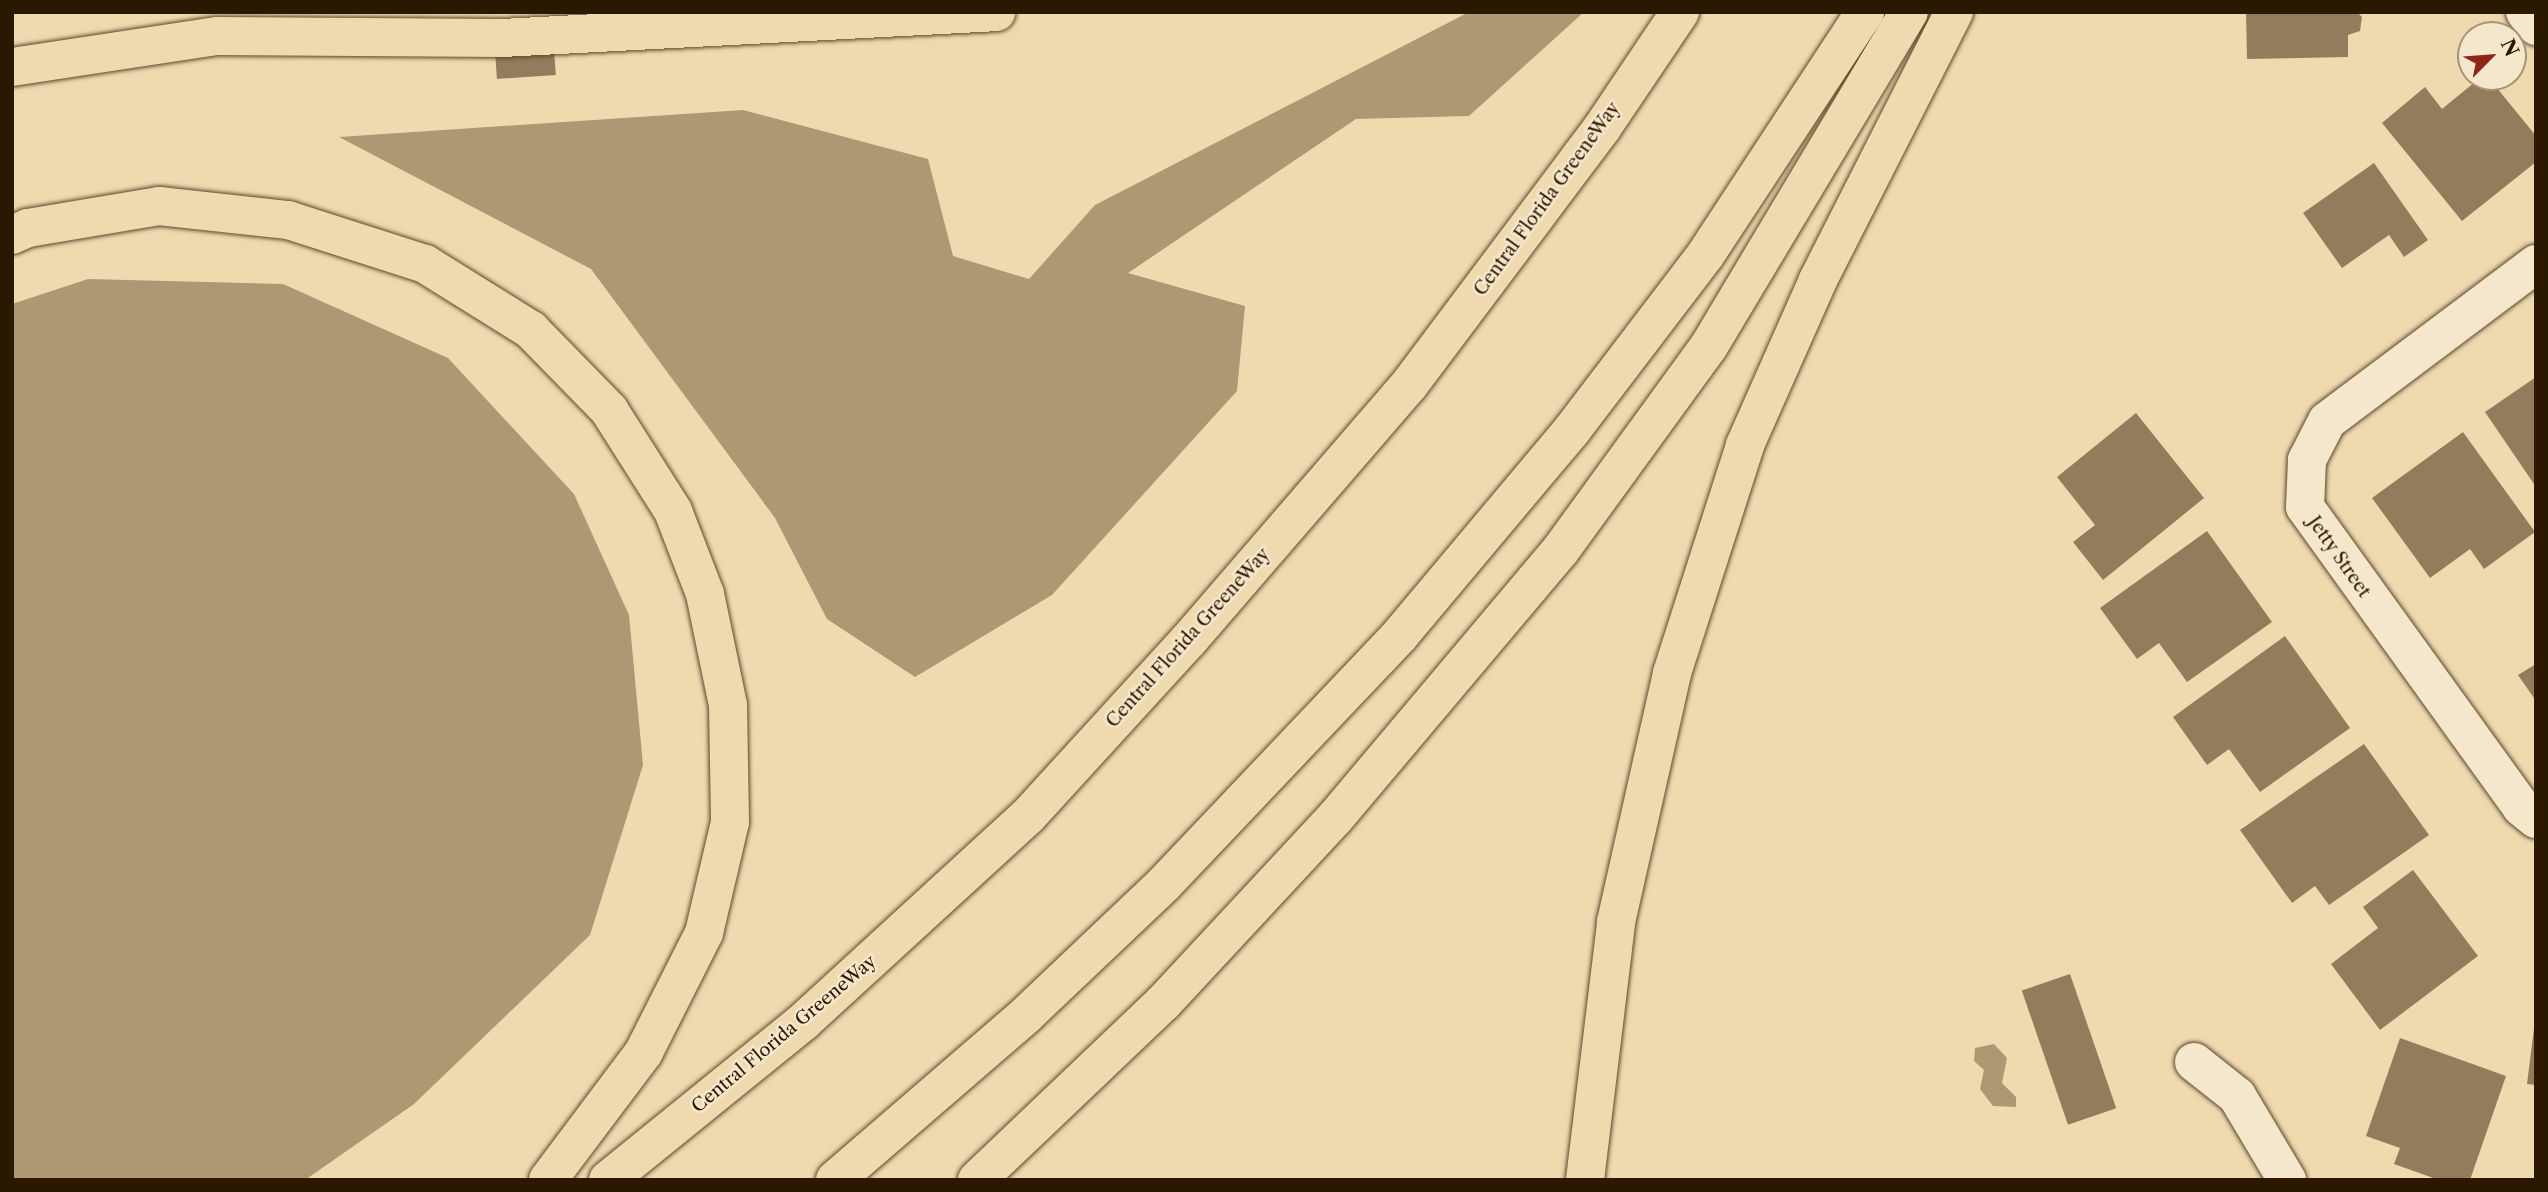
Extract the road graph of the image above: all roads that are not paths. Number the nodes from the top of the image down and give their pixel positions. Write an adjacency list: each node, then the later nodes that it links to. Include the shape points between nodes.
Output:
1 (996, 12): 8 (highway, via 502,38 217,36)
2 (1679, 12): 14 (highway, Central Florida GreeneWay, via 1602,128 1409,385 1188,641 1028,817 803,1022)
3 (1866, 12): 15 (highway, via 1706,254 1572,430 1400,635 1164,884 1026,1015)
4 (1909, 12): 16 (highway, via 1709,346 1560,551 1335,818 1163,1003)
5 (1954, 12): 17 (highway, via 1818,279 1745,445 1676,661 1616,922)
6 (2525, 12): 7 (street)
7 (2536, 26)
8 (12, 67)
9 (12, 235): 13 (highway, via 28,228 159,206 288,220 425,264 540,339 610,410 673,511 705,594 728,705 730,822 704,933 644,1052)
10 (2536, 264): 11 (street, Jetty Street, via 2327,421 2307,460 2305,507 2513,796)
11 (2536, 818)
12 (2194, 1062): 18 (street, via 2237,1096)
13 (548, 1180)
14 (608, 1180)
15 (835, 1180)
16 (977, 1180)
17 (1585, 1180)
18 (2287, 1180)

